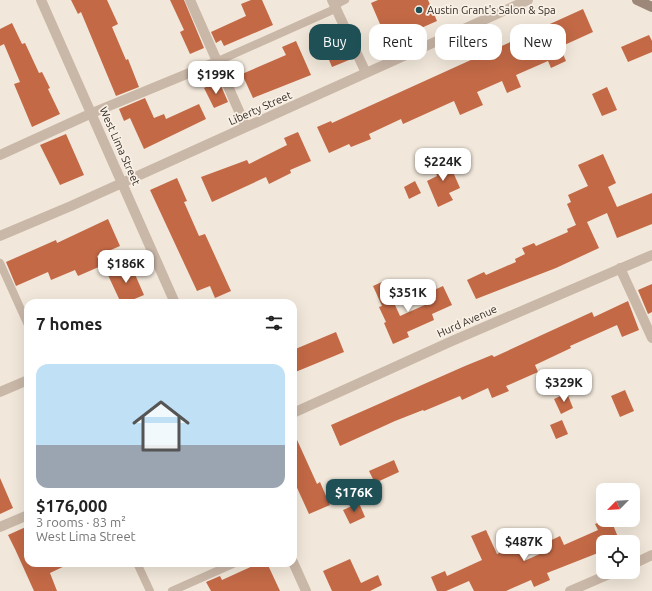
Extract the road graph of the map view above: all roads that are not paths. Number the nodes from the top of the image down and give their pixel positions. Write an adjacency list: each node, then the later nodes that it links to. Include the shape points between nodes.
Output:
1 (41, 0): 10 (street, West Lima Street)
2 (190, 0): 8 (street)
3 (345, 0): 6 (lane)
4 (528, 0): 9 (street, Liberty Street)
5 (637, 0): 7 (main road)
6 (335, 4): 8 (lane); 9 (street)
7 (652, 7)
8 (216, 62): 10 (street); 11 (street)
9 (366, 73): 11 (street, Liberty Street)
10 (92, 113): 12 (street); 13 (street, West Lima Street)
11 (246, 127): 13 (street, Liberty Street)
12 (0, 155)
13 (123, 182): 14 (street, Liberty Street); 18 (street, West Lima Street)
14 (0, 236)
15 (652, 255): 17 (street, Hurd Avenue)
16 (0, 263): 19 (lane)
17 (620, 268): 20 (street); 23 (street, Hurd Avenue)
18 (173, 299)
19 (24, 316)
20 (652, 338)
21 (24, 382): 22 (street)
22 (0, 392)
23 (297, 411)
24 (24, 517): 25 (street)
25 (0, 527)
26 (652, 555): 27 (street)
27 (640, 561)
28 (139, 567): 32 (lane)
29 (226, 567): 33 (lane)
30 (295, 567): 34 (street)
31 (598, 579): 35 (street)
32 (150, 591)
33 (172, 591)
34 (306, 591)
35 (570, 591)

